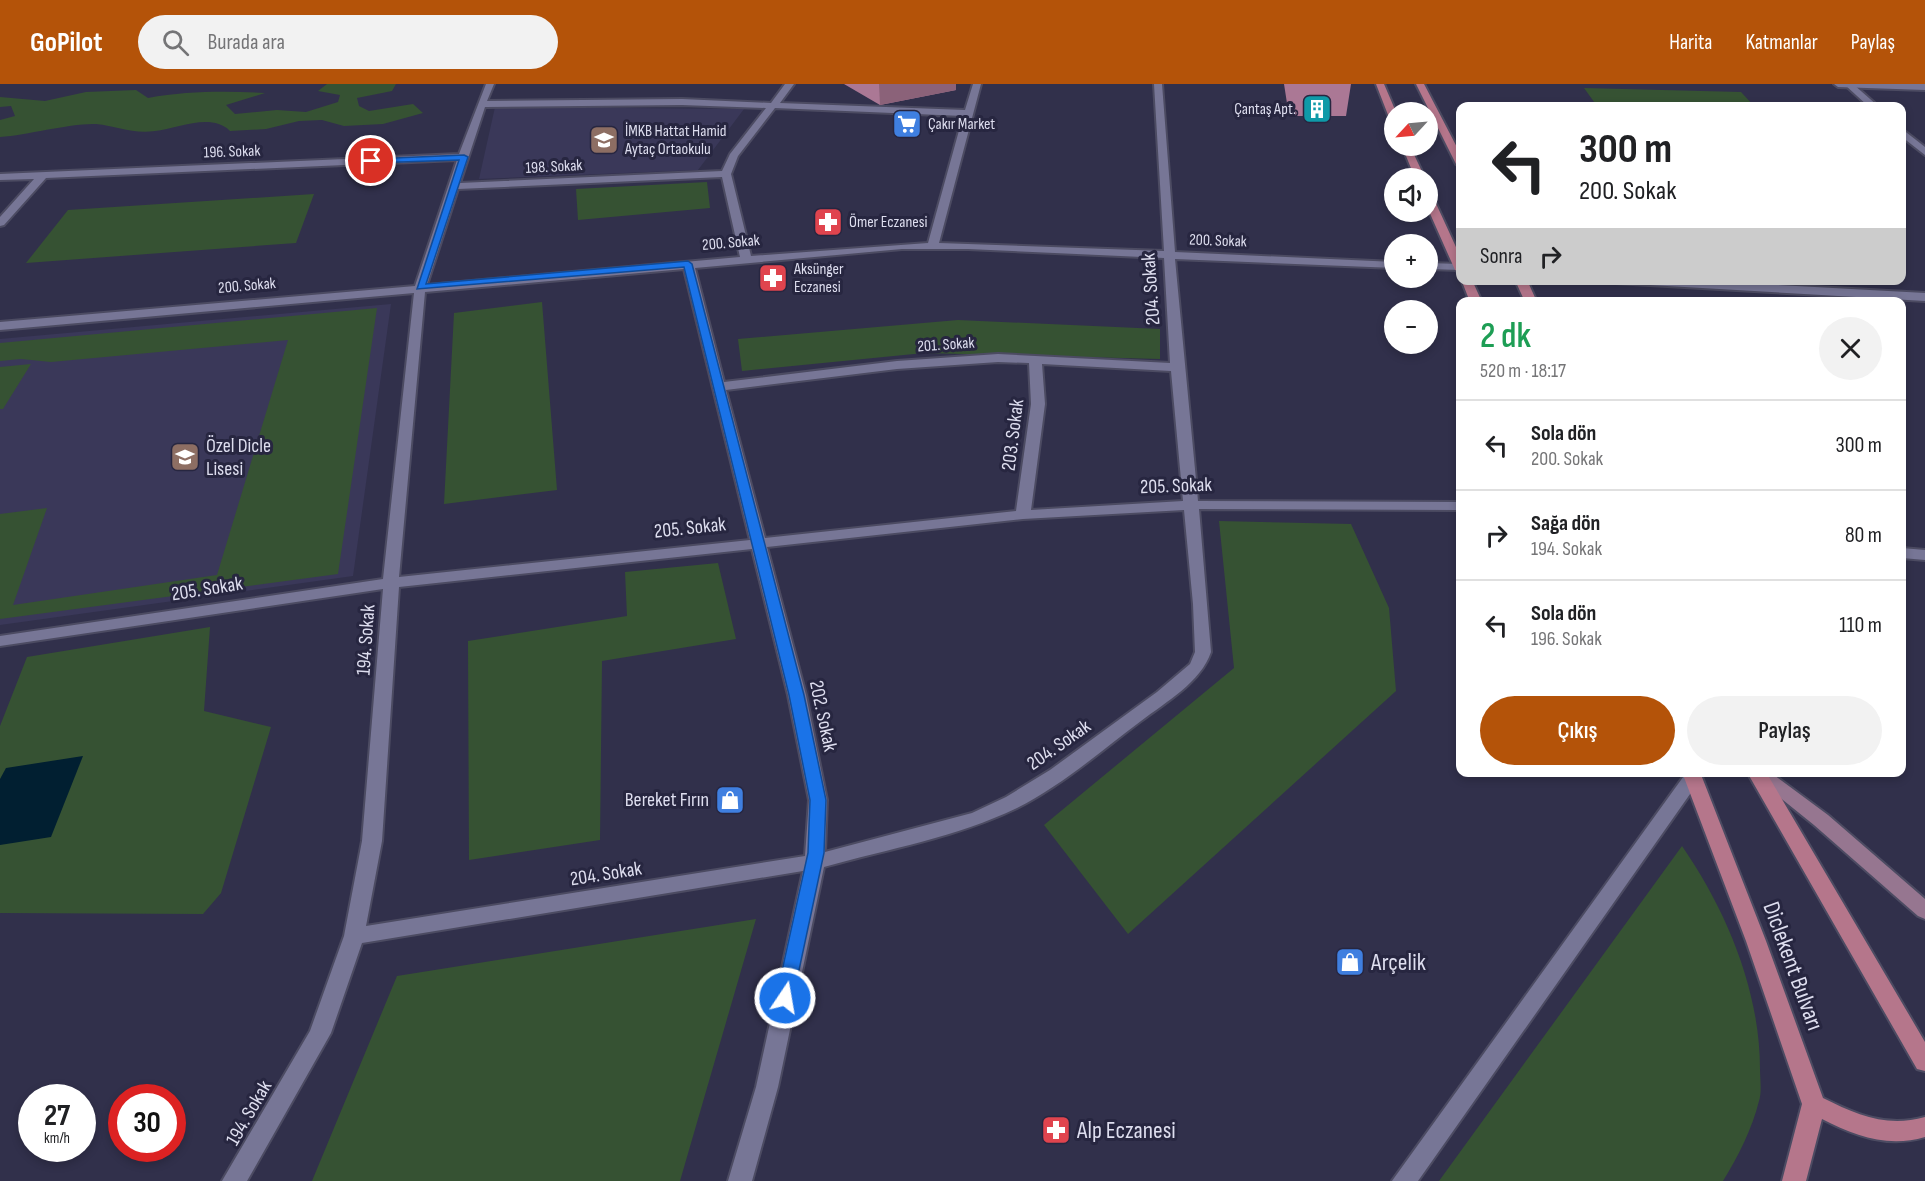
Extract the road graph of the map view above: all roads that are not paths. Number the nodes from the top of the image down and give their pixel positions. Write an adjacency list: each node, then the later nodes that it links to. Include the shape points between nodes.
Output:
1 (490, 84): 12 (street, 194. Sokak)
2 (790, 84): 13 (street)
3 (977, 84): 14 (street)
4 (1158, 84): 26 (street, 204. Sokak)
5 (1380, 84): 10 (main road)
6 (1420, 84): 17 (main road)
7 (1838, 84): 8 (street)
8 (1848, 84): 9 (street); 11 (street)
9 (1925, 87)
10 (1388, 102)
11 (1868, 102)
12 (481, 104): 13 (street, via 682,102); 18 (street, 194. Sokak)
13 (771, 106): 14 (street); 19 (street, via 733,156)
14 (969, 113): 25 (street)
15 (1906, 135): 16 (street)
16 (1925, 152)
17 (1456, 154)
18 (464, 157): 20 (street, 196. Sokak); 22 (street, 194. Sokak)
19 (726, 174): 22 (street, 198. Sokak); 27 (street)
20 (43, 175): 21 (street, 196. Sokak); 24 (street)
21 (0, 177)
22 (456, 186): 34 (street, 194. Sokak)
23 (1438, 218): 28 (main road)
24 (0, 223)
25 (933, 245): 26 (street, 200. Sokak); 27 (street, 200. Sokak)
26 (1170, 256): 30 (street, 200. Sokak); 38 (street, 204. Sokak)
27 (746, 259): 29 (street, 200. Sokak)
28 (1456, 259)
29 (688, 264): 34 (street, 200. Sokak); 39 (street, 202. Sokak)
30 (1384, 265)
31 (1438, 267): 32 (street)
32 (1456, 268)
33 (1706, 285): 35 (street)
34 (420, 287): 36 (street, 200. Sokak); 46 (street, 194. Sokak)
35 (1925, 297)
36 (0, 326)
37 (1035, 360): 38 (street, 201. Sokak); 39 (street, 201. Sokak, via 998,358 897,365); 42 (street, 203. Sokak, via 1038,404)
38 (1177, 367): 40 (street, 204. Sokak)
39 (718, 387): 43 (street, 202. Sokak)
40 (1191, 505): 41 (street, 205. Sokak); 42 (street, 205. Sokak); 52 (street, 204. Sokak, via 1201,604 1203,652 1198,666 1058,774 1012,802 978,818)
41 (1456, 506)
42 (1023, 515): 43 (street, 205. Sokak)
43 (757, 542): 46 (street, 205. Sokak); 52 (street, 202. Sokak, via 797,695 818,800)
44 (1906, 553): 45 (street)
45 (1925, 555)
46 (391, 583): 47 (street, 205. Sokak); 54 (street, 194. Sokak, via 372,841)
47 (0, 641)
48 (1691, 777): 60 (street)
49 (1693, 777): 56 (main road, Diclekent Bulvarı)
50 (1760, 777): 55 (main road)
51 (1764, 777): 53 (main road, via 1821,820)
52 (814, 862): 54 (street, 204. Sokak); 59 (street, 202. Sokak, via 767,1087)
53 (1925, 911)
54 (354, 936): 58 (street, 194. Sokak, via 320,1033)
55 (1925, 1062)
56 (1814, 1104): 57 (main road, via 1859,1128 1900,1132); 61 (main road)
57 (1925, 1127)
58 (234, 1181)
59 (740, 1181)
60 (1404, 1181)
61 (1794, 1181)

